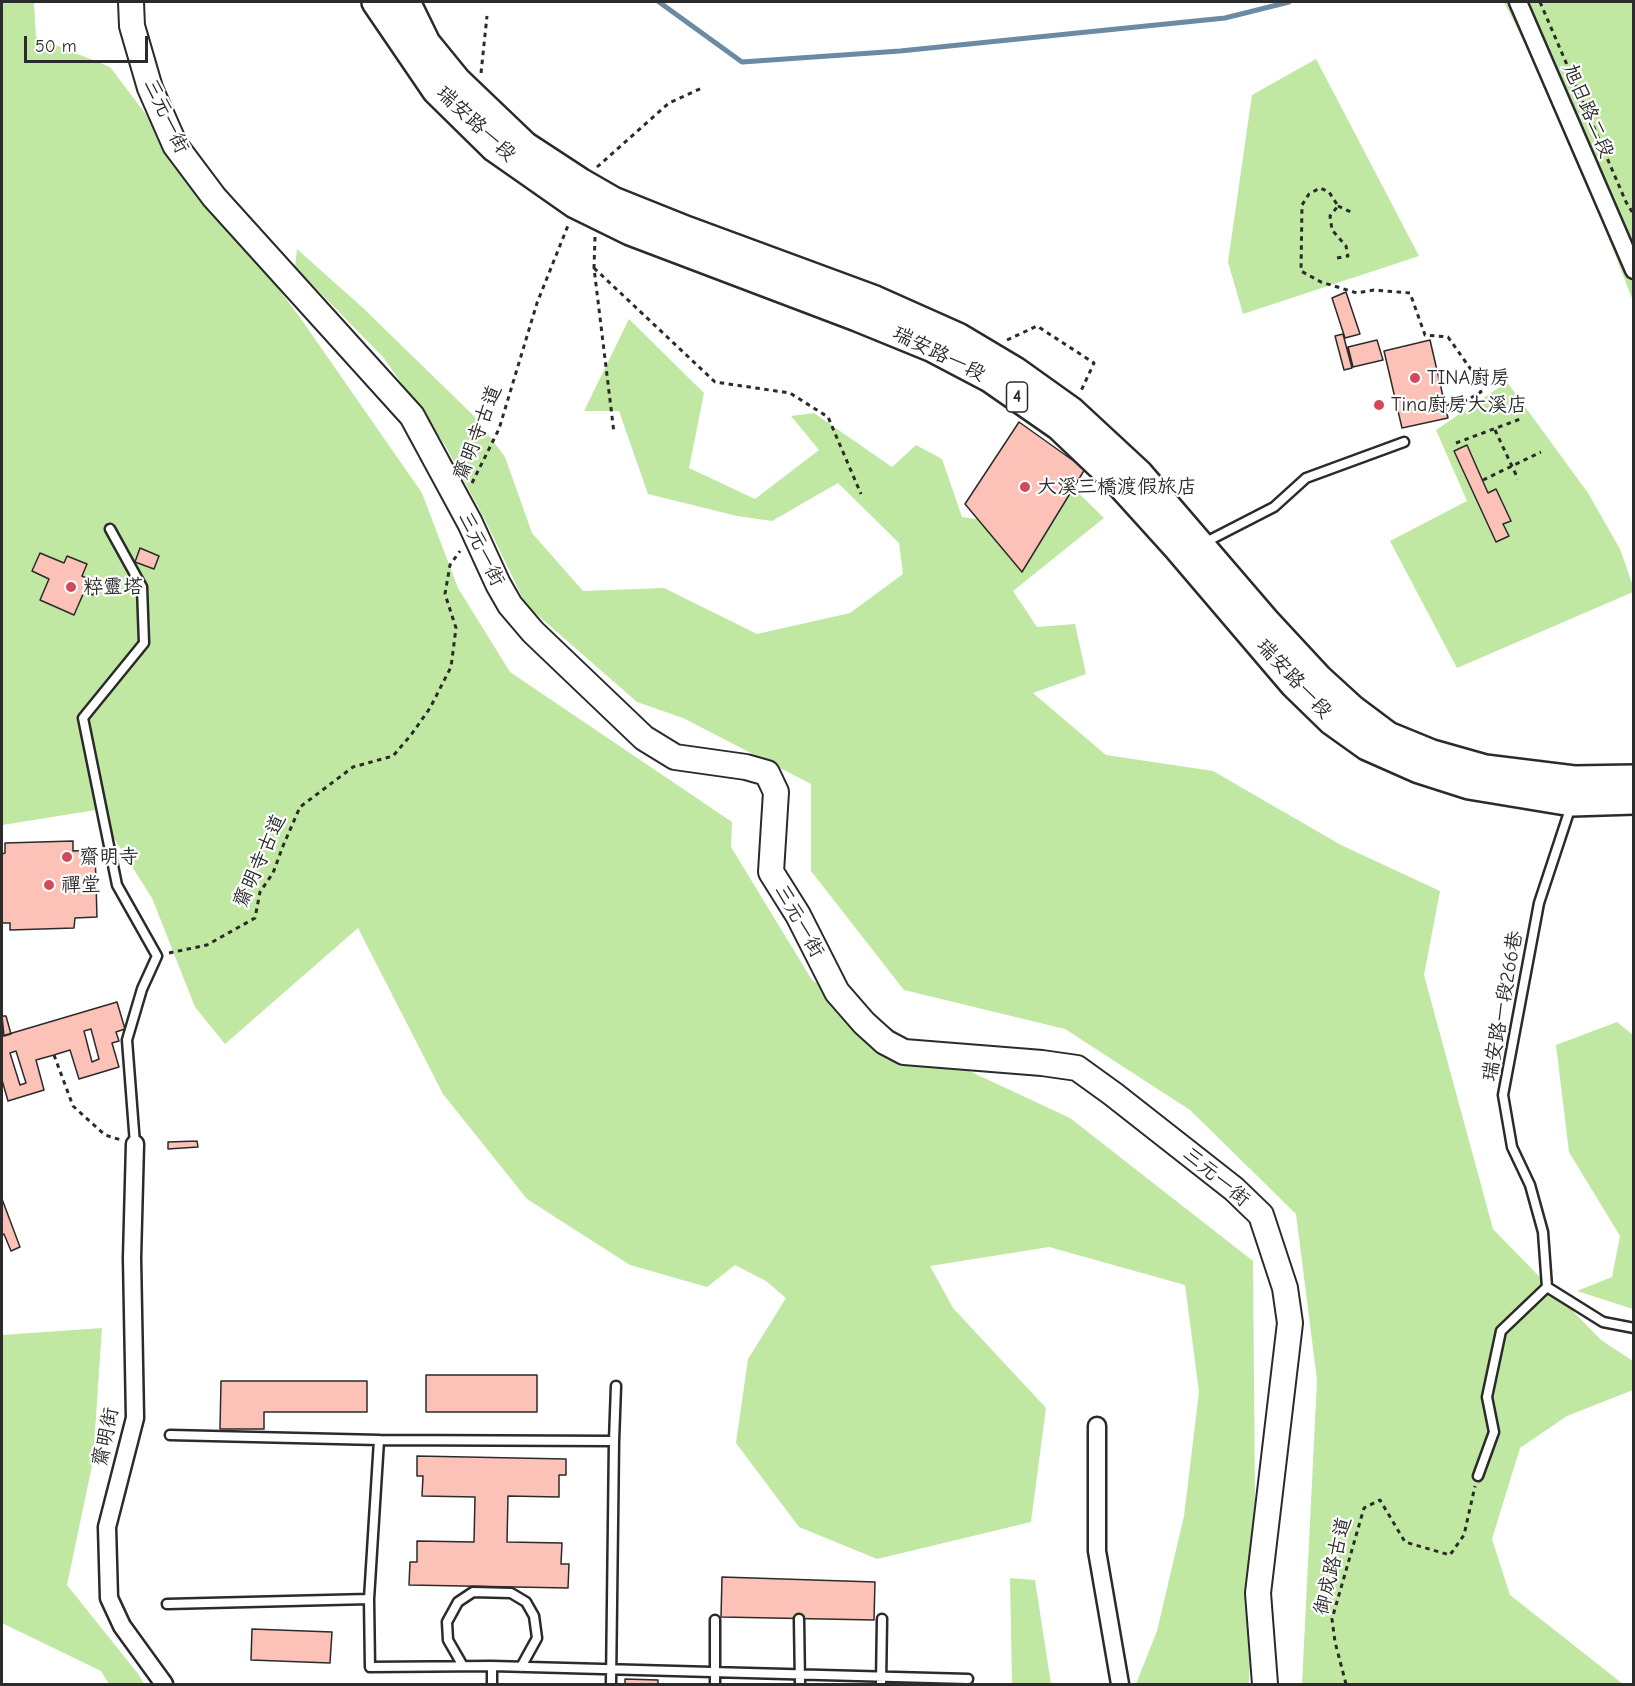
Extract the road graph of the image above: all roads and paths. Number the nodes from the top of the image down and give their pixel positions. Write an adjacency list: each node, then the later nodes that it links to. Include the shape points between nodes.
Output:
1 (131, 2): 29 (street, 三元一街, via 132,26 150,88 175,145 214,197 412,416)
2 (376, 2): 9 (main road, 瑞安路一段 / 4, via 436,90 495,148)
3 (406, 2): 8 (main road, 瑞安路一段 / 4, via 426,43)
4 (1518, 2): 15 (street, 旭日路二段)
5 (1540, 2): 12 (path)
6 (488, 16): 8 (path)
7 (704, 87): 9 (path, via 669,103)
8 (477, 101): 9 (main road, 瑞安路一段 / 4)
9 (584, 200): 14 (path); 16 (main road, 瑞安路一段 / 4, via 613,201 875,300 958,336); 29 (path, 齋明寺古道, via 537,303 499,429 472,481); 31 (main road, 瑞安路一段 / 4, via 630,231 933,348 990,378 1059,426)
10 (1338, 206): 11 (path); 13 (path, via 1330,216 1332,230 1346,246 1348,256); 17 (path, via 1329,192 1320,188 1309,194 1302,205 1301,271 1357,293 1374,290 1410,294 1425,335 1448,337 1477,378 1481,392)
11 (1353, 213)
12 (1634, 215)
13 (1337, 258)
14 (594, 268): 21 (path); 28 (path, via 715,382 790,393 828,417)
15 (1634, 270)
16 (983, 352): 18 (main road, 瑞安路一段 / 4); 18 (path, via 1036,326 1094,363)
17 (1445, 405)
18 (1071, 411): 31 (main road, 瑞安路一段 / 4, via 1139,474)
19 (1523, 418): 20 (path)
20 (1495, 430): 23 (path); 25 (path)
21 (615, 433)
22 (1404, 442): 31 (lane, via 1306,478 1274,507)
23 (1456, 443)
24 (1541, 452): 25 (path)
25 (1512, 467): 26 (path); 27 (path)
26 (1518, 479)
27 (1483, 480)
28 (861, 494)
29 (470, 522): 35 (path, 齋明寺古道, via 460,552 450,565 446,594 456,628 451,667 411,735 393,756 353,767 300,807 273,873 260,892 255,918 207,945); 65 (street, 三元一街, via 510,605 644,738 675,757 767,773 776,792 771,872 837,992 885,1042 904,1052 1077,1068 1234,1189 1261,1215 1285,1288 1290,1323 1258,1593)
30 (110, 529): 35 (lane, via 142,586 144,643 83,718 117,885)
31 (1194, 551): 32 (main road, 瑞安路一段 / 4, via 1318,678 1388,736 1432,754 1485,768 1574,780); 34 (main road, 瑞安路一段 / 4, via 1294,684 1367,746 1419,770 1469,785)
32 (1634, 779)
33 (1634, 800): 34 (main road, 瑞安路一段 / 4)
34 (1572, 802): 38 (lane, 瑞安路一段266巷, via 1539,903 1503,1095 1512,1147 1530,1185 1543,1232)
35 (157, 956): 37 (lane, via 142,989 127,1040)
36 (54, 1055): 37 (path, via 73,1106 105,1134)
37 (135, 1144): 59 (street, 齋明街, via 135,1418 107,1527 109,1598 122,1626)
38 (1547, 1287): 39 (lane, via 1603,1322); 45 (lane, via 1501,1331 1487,1397 1494,1432)
39 (1634, 1328)
40 (616, 1386): 44 (lane)
41 (1097, 1426): 64 (street, via 1097,1551)
42 (170, 1435): 43 (lane)
43 (379, 1440): 44 (lane); 46 (lane)
44 (614, 1442): 54 (lane)
45 (1478, 1476): 66 (path, 御成路古道, via 1464,1535 1450,1555 1405,1542 1380,1500 1364,1508 1332,1619)
46 (369, 1599): 47 (lane); 51 (lane, via 370,1668)
47 (167, 1604)
48 (799, 1619): 56 (lane)
49 (882, 1619): 58 (lane)
50 (716, 1620): 55 (lane)
51 (464, 1666): 52 (lane); 53 (lane, via 448,1640 447,1622 458,1602 473,1592 511,1593 526,1602 534,1616 537,1638)
52 (492, 1666): 53 (lane); 60 (lane)
53 (521, 1667): 54 (lane)
54 (611, 1669): 55 (lane); 61 (lane)
55 (715, 1672): 56 (lane); 62 (lane)
56 (800, 1674): 58 (lane); 63 (lane)
57 (968, 1679): 58 (lane)
58 (881, 1680)
59 (164, 1684)
60 (492, 1684)
61 (611, 1684)
62 (715, 1684)
63 (800, 1684)
64 (1120, 1684)
65 (1265, 1684)
66 (1346, 1684)

